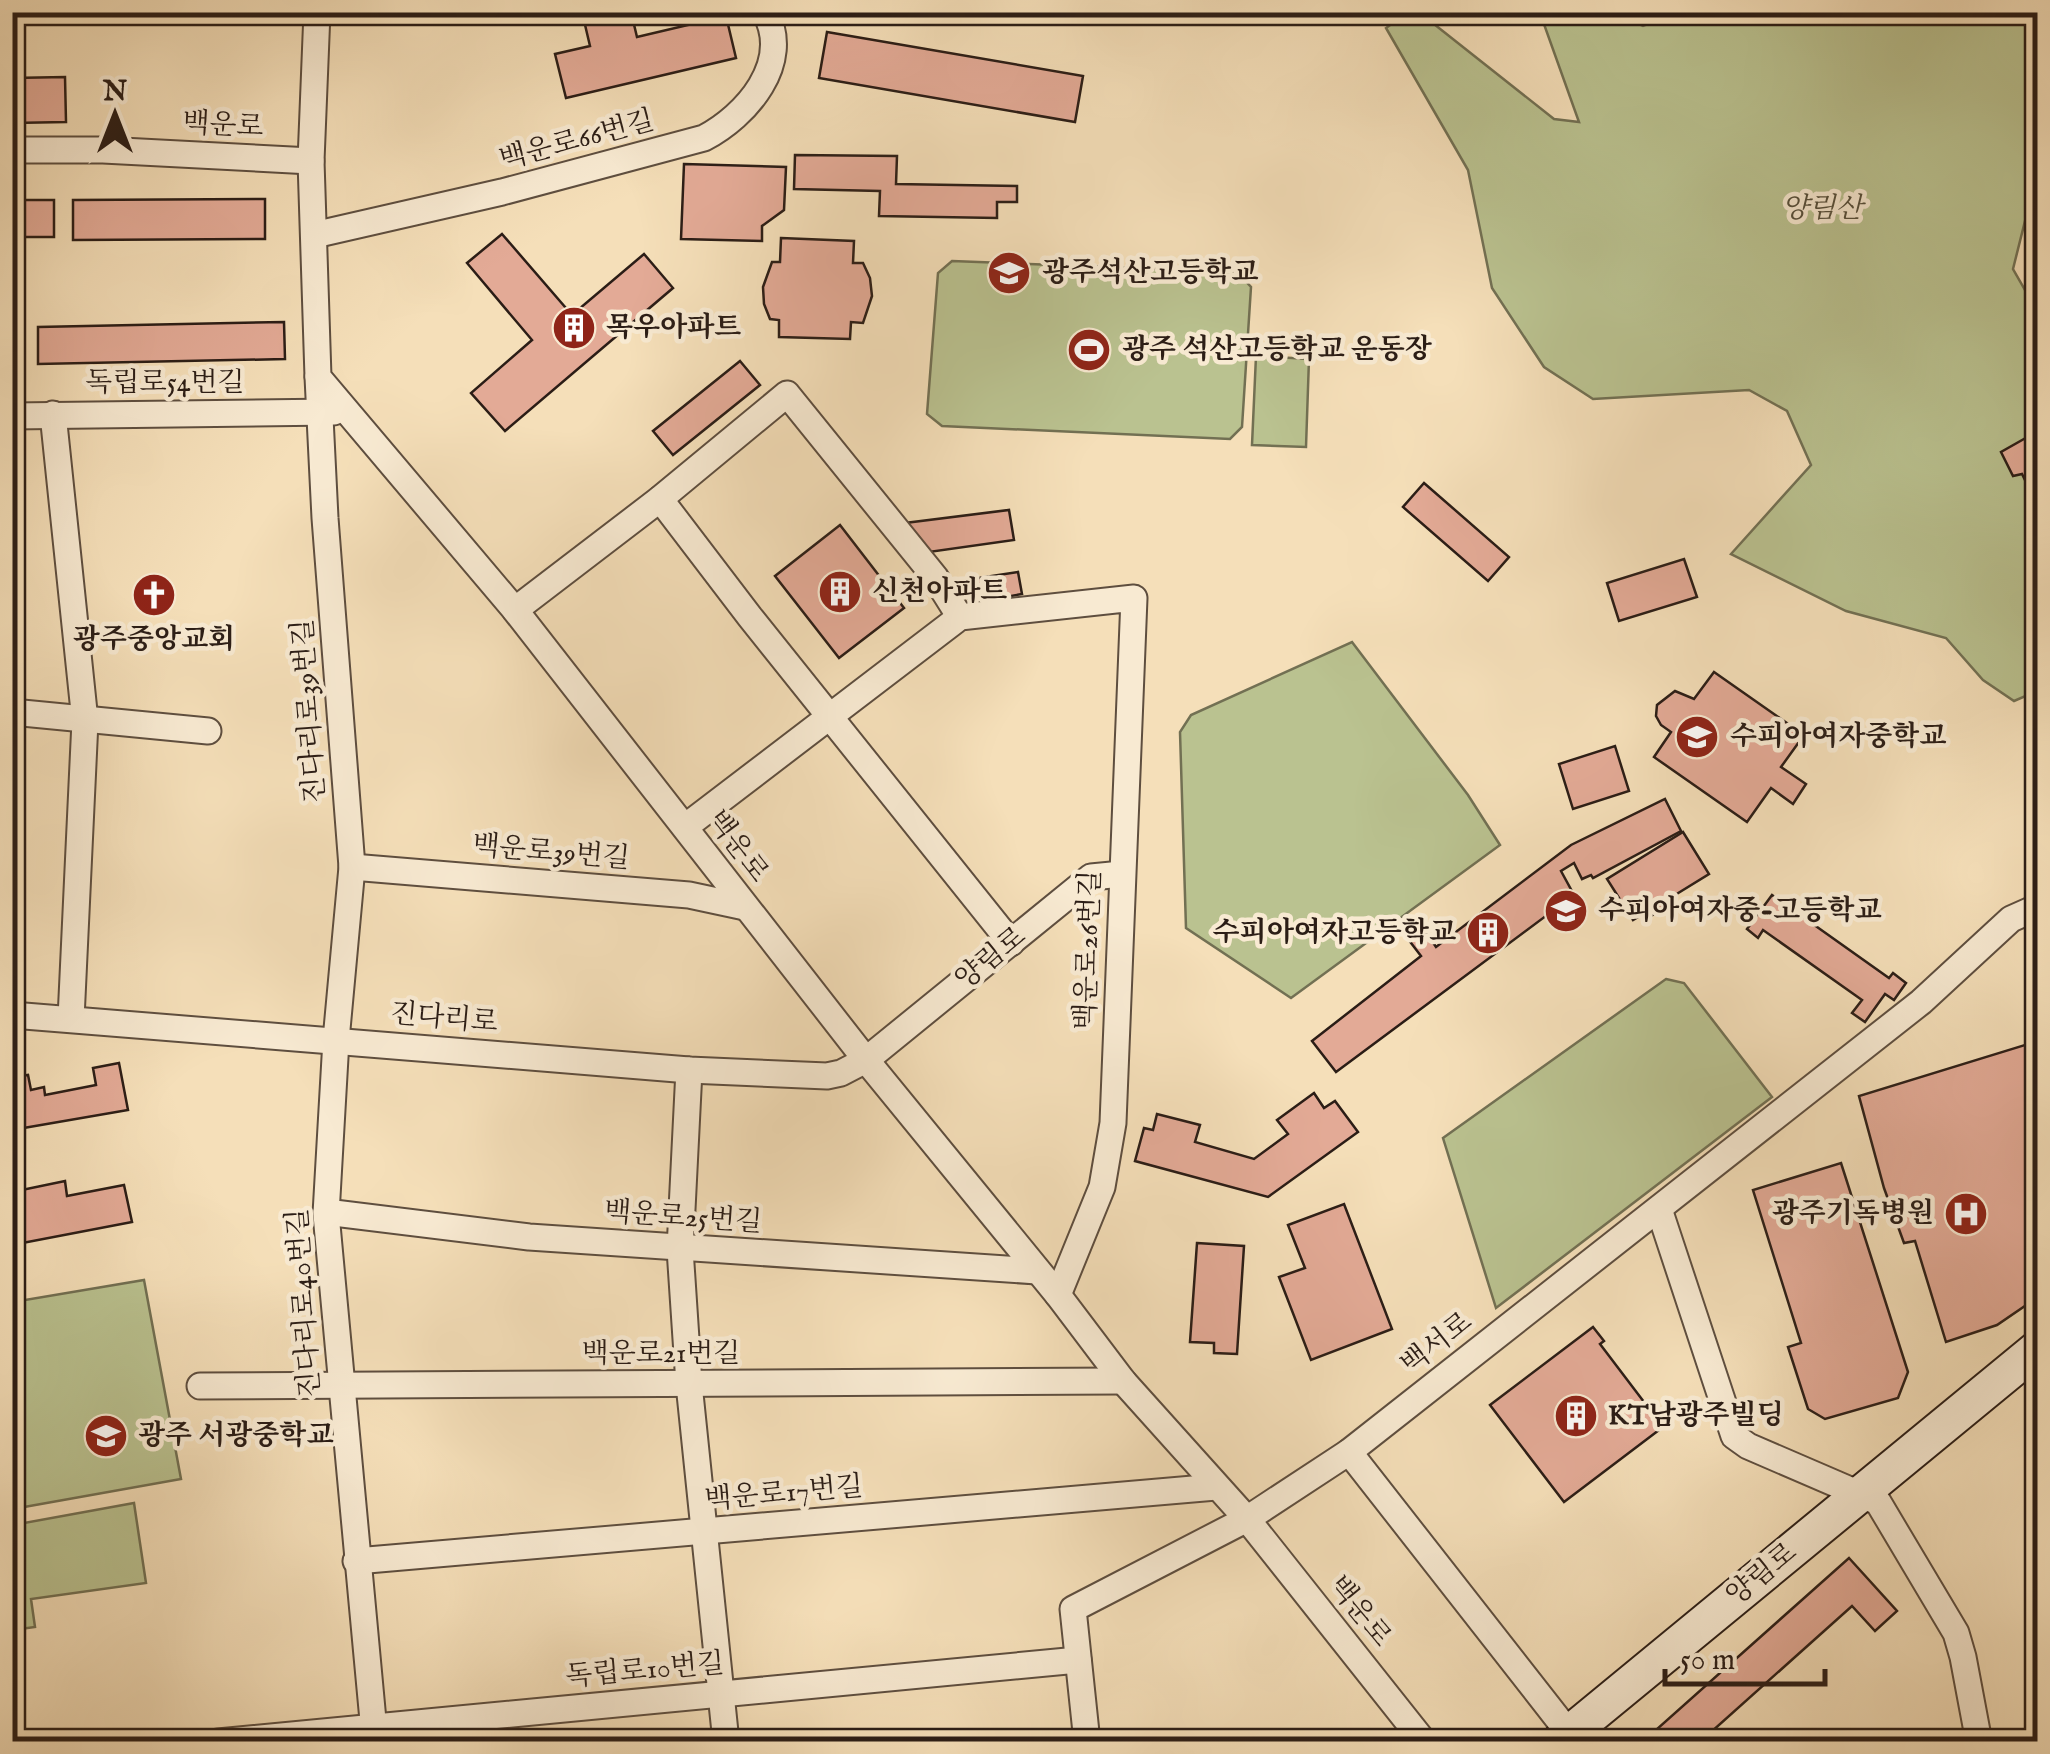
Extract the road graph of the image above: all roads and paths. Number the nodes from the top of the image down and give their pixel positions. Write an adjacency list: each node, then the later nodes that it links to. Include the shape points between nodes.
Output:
1 (317, 12): 4 (street)
2 (765, 12): 5 (street, 백운로66번길, via 773,52 759,88 742,113 704,138)
3 (12, 150): 4 (street, 백운로)
4 (311, 161): 5 (street)
5 (314, 234): 6 (street)
6 (318, 377): 7 (street, 진다리로39번길); 8 (street, 백운로)
7 (319, 412): 8 (street, 독립로54번길); 9 (street, 독립로54번길); 19 (street, 진다리로39번길)
8 (349, 412): 12 (street, 백운로)
9 (54, 414): 10 (street, 독립로54번길); 16 (street)
10 (12, 416)
11 (660, 499): 12 (street); 13 (street, via 787,394); 15 (street)
12 (515, 610): 18 (street, 백운로)
13 (960, 617): 15 (street); 20 (street, 백운로26번길, via 1134,598)
14 (12, 712): 16 (street)
15 (830, 718): 18 (street); 23 (street)
16 (85, 721): 17 (street); 25 (street)
17 (208, 731)
18 (685, 827): 21 (street, 백운로)
19 (352, 867): 21 (street, 백운로39번길, via 689,895); 26 (street, 진다리로39번길)
20 (1122, 874): 23 (street, 양림로, via 1091,877); 33 (street, 백운로26번길, via 1113,1123 1102,1187)
21 (745, 907): 27 (street, 백운로)
22 (2038, 907): 29 (street, 백서로, via 2011,919 1921,1002)
23 (1011, 943): 27 (street, 양림로)
24 (12, 1016): 25 (street, 진다리로)
25 (71, 1019): 26 (street, 진다리로)
26 (336, 1040): 28 (street, 진다리로); 30 (street, 진다리로40번길)
27 (866, 1060): 28 (street, 진다리로, via 828,1076); 32 (street, 백운로)
28 (689, 1070): 31 (street)
29 (1659, 1208): 39 (street, 백서로); 41 (street, via 1734,1436)
30 (326, 1212): 31 (street, 백운로25번길); 38 (street, 진다리로40번길)
31 (680, 1249): 32 (street, 백운로25번길); 36 (street)
32 (1037, 1271): 33 (street, 백운로)
33 (1058, 1295): 35 (street, 백운로)
34 (2038, 1348): 41 (main road, 양림로)
35 (1123, 1381): 36 (street, 백운로21번길); 40 (street, 백운로)
36 (690, 1384): 38 (street, 백운로21번길); 43 (street)
37 (200, 1386): 38 (street, 백운로21번길)
38 (341, 1386): 44 (street, 진다리로40번길)
39 (1348, 1452): 42 (street, 백서로); 48 (street, 양림로)
40 (1216, 1487): 42 (street, 백운로); 43 (street, 백운로17번길)
41 (1861, 1493): 48 (main road, 양림로); 53 (street, via 1878,1502 1956,1633)
42 (1247, 1519): 45 (street, via 1073,1608); 52 (street, 백운로)
43 (704, 1530): 44 (street, 백운로17번길); 46 (street)
44 (356, 1561): 47 (street, 진다리로40번길)
45 (1078, 1660): 46 (street, 독립로10번길); 51 (street)
46 (721, 1694): 47 (street, 독립로10번길); 50 (street)
47 (374, 1734): 49 (street, 독립로10번길)
48 (1564, 1737)
49 (218, 1742)
50 (726, 1742)
51 (1087, 1742)
52 (1424, 1742)
53 (1978, 1742)

